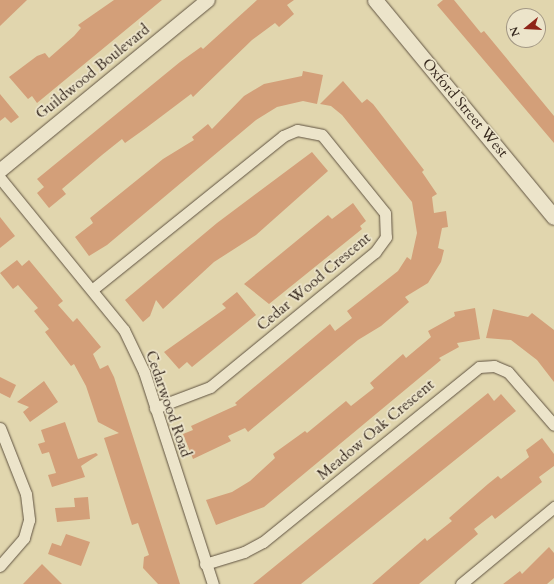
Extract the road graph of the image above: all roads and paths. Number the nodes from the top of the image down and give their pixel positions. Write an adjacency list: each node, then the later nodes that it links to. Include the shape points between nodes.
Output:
1 (208, 0): 3 (street, Guildwood Boulevard)
2 (375, 0): 5 (main road, Oxford Street West)
3 (0, 171)
4 (0, 178): 6 (street, Cedarwood Road)
5 (554, 217)
6 (93, 289): 7 (street, Cedarwood Road, via 124,330); 7 (street, Cedar Wood Crescent, via 282,136 297,130 322,135 385,213 386,237 375,252 210,387)
7 (155, 408): 11 (street, Cedarwood Road)
8 (554, 425): 11 (street, Meadow Oak Crescent, via 508,372 494,366 479,367 263,542 244,552)
9 (0, 428): 12 (street, via 26,494 29,520 24,538)
10 (554, 507): 14 (street)
11 (205, 564): 13 (street, Cedarwood Road)
12 (0, 566)
13 (213, 584)
14 (461, 584)

